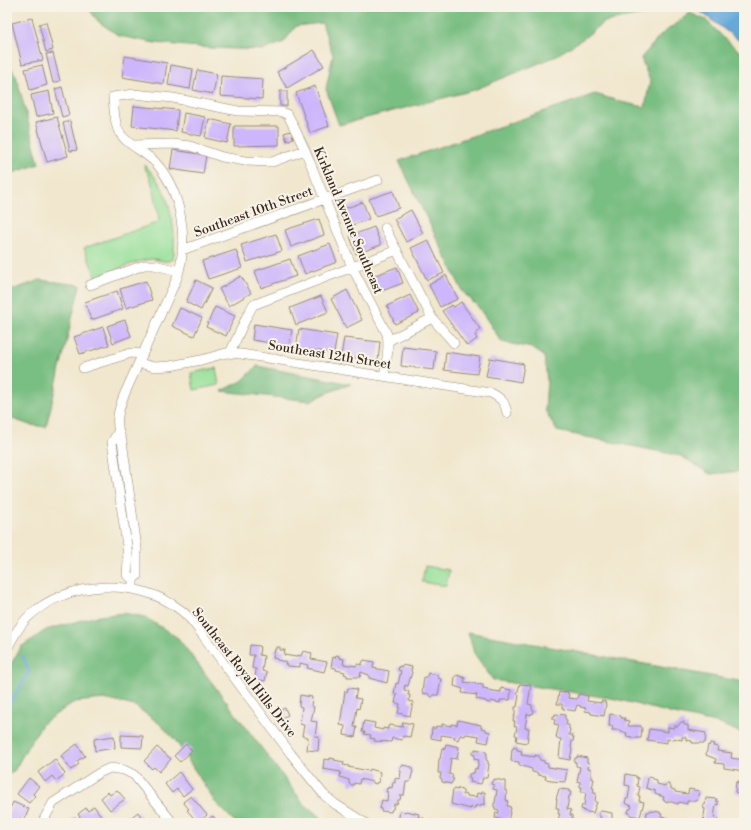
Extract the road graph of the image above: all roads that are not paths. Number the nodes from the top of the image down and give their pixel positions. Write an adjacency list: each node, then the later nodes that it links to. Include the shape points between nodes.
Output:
1 (133, 145): 2 (street, via 190,146 222,157 272,162); 2 (street, Kirkland Avenue Southeast, via 118,130 113,96 134,94 173,98 238,111 282,112 292,121); 6 (street, via 154,162 172,188 181,223)
2 (305, 150): 4 (street, Kirkland Avenue Southeast)
3 (378, 180): 4 (street, Southeast 10th Street)
4 (324, 199): 6 (street, Southeast 10th Street); 8 (street, Kirkland Avenue Southeast)
5 (385, 228): 7 (street)
6 (182, 250): 9 (street)
7 (397, 250): 8 (street); 11 (street)
8 (352, 267): 12 (street, Kirkland Avenue Southeast, via 387,334); 15 (street, via 253,305)
9 (179, 271): 10 (street, via 154,264 144,265); 14 (street)
10 (90, 285)
11 (432, 318): 12 (street); 13 (street)
12 (388, 341): 18 (street, Kirkland Avenue Southeast)
13 (454, 342)
14 (143, 354): 16 (street); 17 (street, via 131,353)
15 (230, 354): 16 (street, Southeast 12th Street, via 170,366 154,367); 18 (street, Southeast 12th Street)
16 (138, 363): 20 (street, via 119,407 118,432 112,442 127,546 127,575 133,579)
17 (83, 368)
18 (384, 376): 19 (street, Southeast 12th Street, via 491,393 506,405)
19 (507, 413)
20 (133, 589): 21 (street, Southeast Royal Hills Drive, via 94,587 56,597 26,620); 24 (street, Southeast Royal Hills Drive, via 152,594 182,611 202,633 324,795)
21 (7, 649)
22 (42, 823): 23 (street, via 53,803 110,768 134,775)
23 (173, 823)
24 (365, 823)

